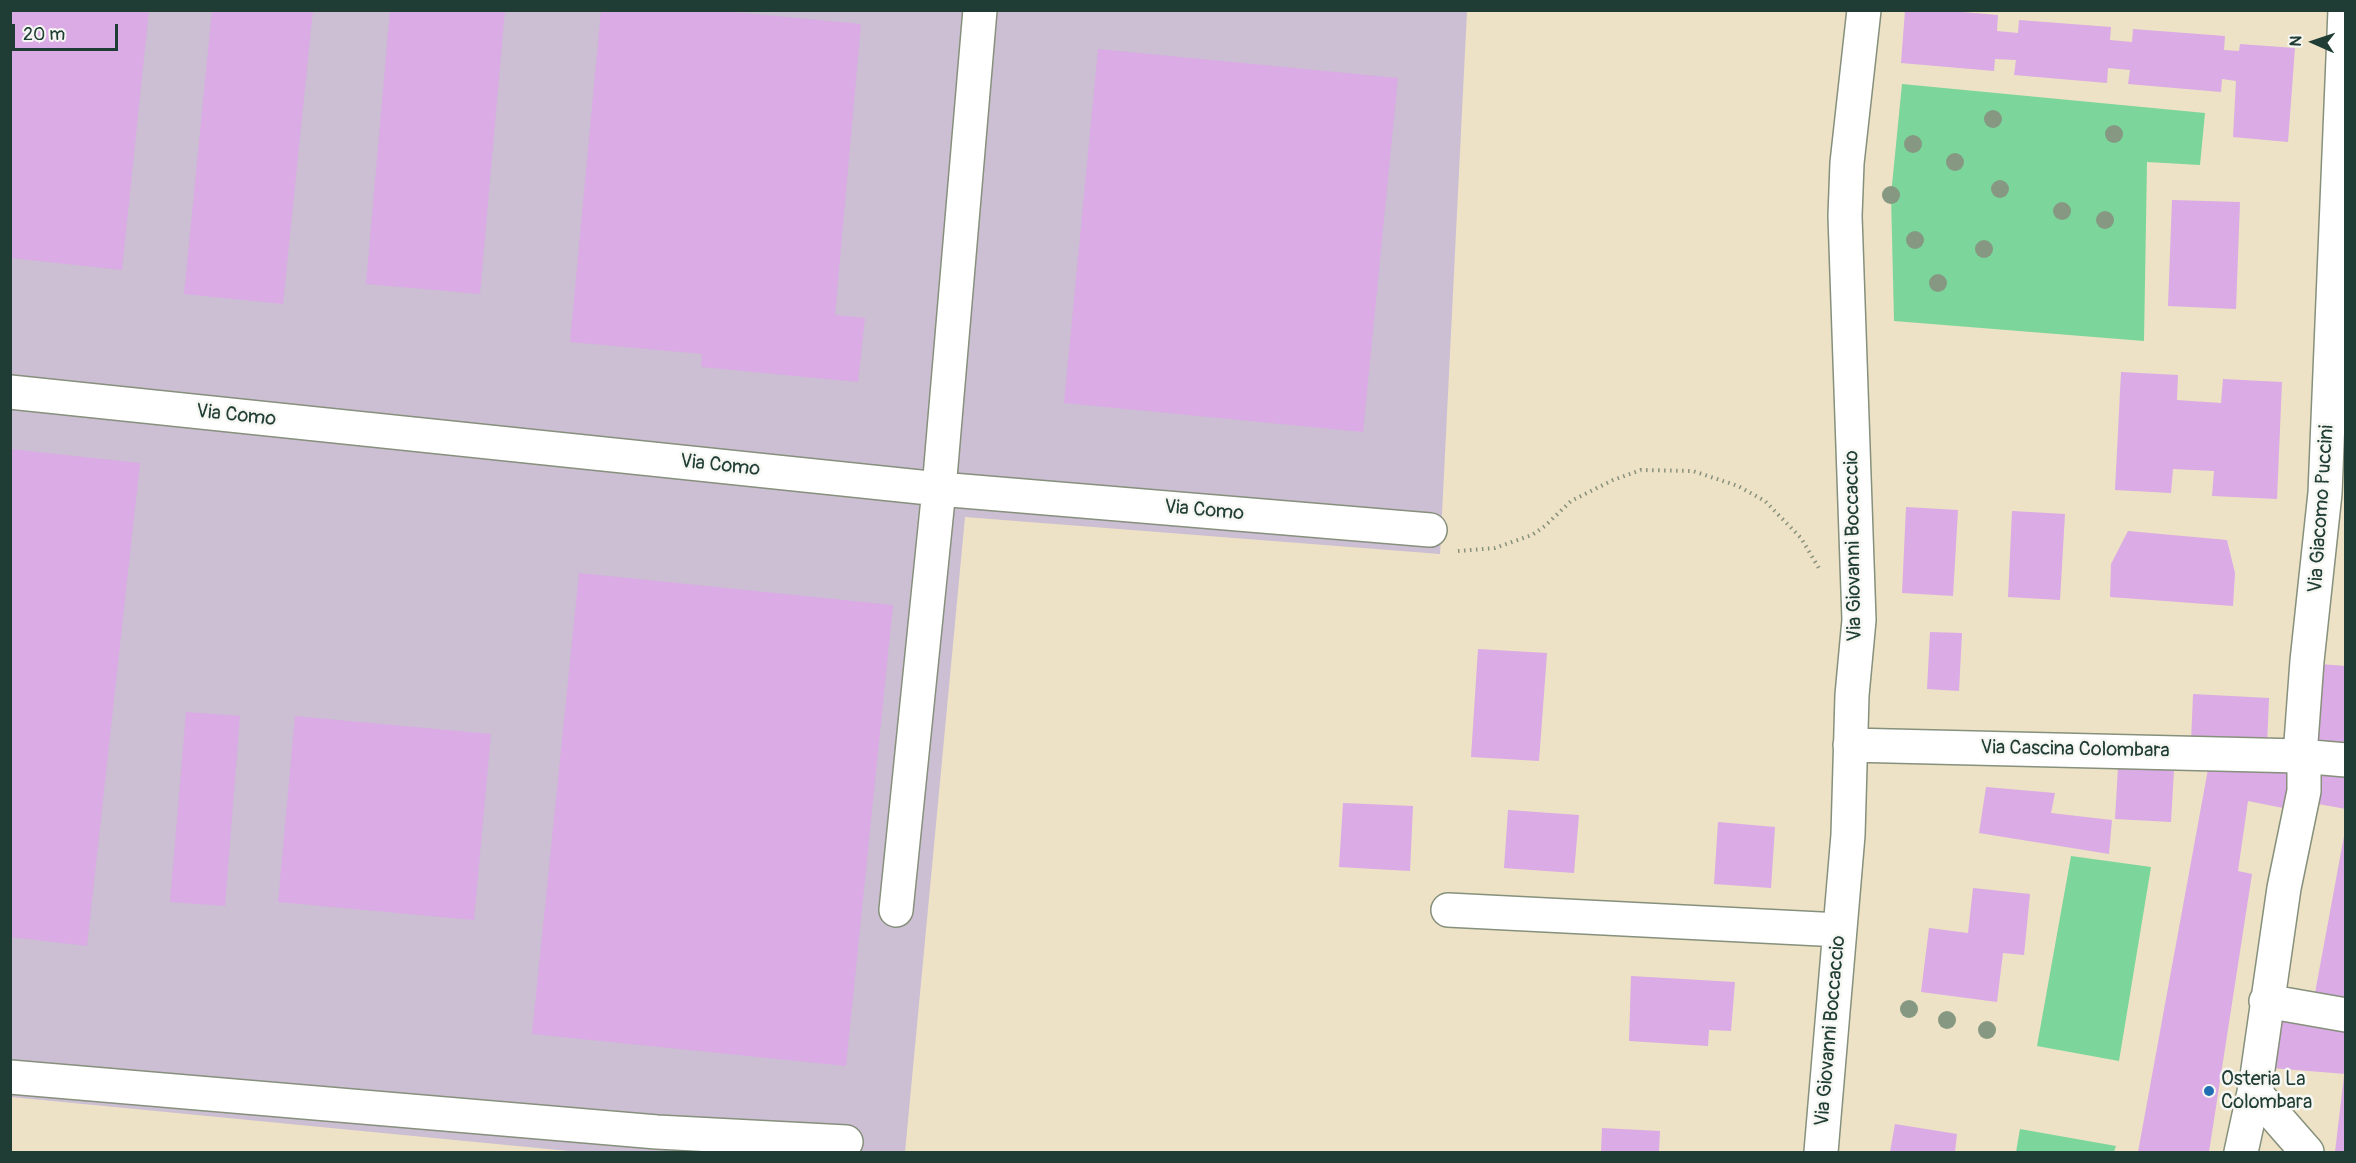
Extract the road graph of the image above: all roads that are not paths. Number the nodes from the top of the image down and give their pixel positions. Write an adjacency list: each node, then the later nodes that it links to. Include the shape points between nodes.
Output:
1 (980, 10): 5 (street)
2 (1864, 10): 7 (street, Via Giovanni Boccaccio, via 1845,216 1858,620)
3 (2345, 10): 8 (street, Via Giacomo Puccini, via 2325,493)
4 (10, 392): 5 (street, Via Como)
5 (939, 489): 6 (street, Via Como); 10 (street)
6 (1420, 529)
7 (1850, 745): 8 (street, Via Cascina Colombara); 12 (street, Via Giovanni Boccaccio)
8 (2300, 756): 9 (street, Via Cascina Colombara); 13 (street, via 2304,791)
9 (2346, 760)
10 (896, 910)
11 (1448, 910): 12 (street)
12 (1840, 930): 18 (street, Via Giovanni Boccaccio)
13 (2266, 1001): 14 (street); 16 (street)
14 (2346, 1015)
15 (10, 1077): 17 (street, via 657,1132)
16 (2256, 1083): 19 (street); 20 (street, via 2259,1096)
17 (846, 1142)
18 (1821, 1152)
19 (2241, 1152)
20 (2307, 1152)

